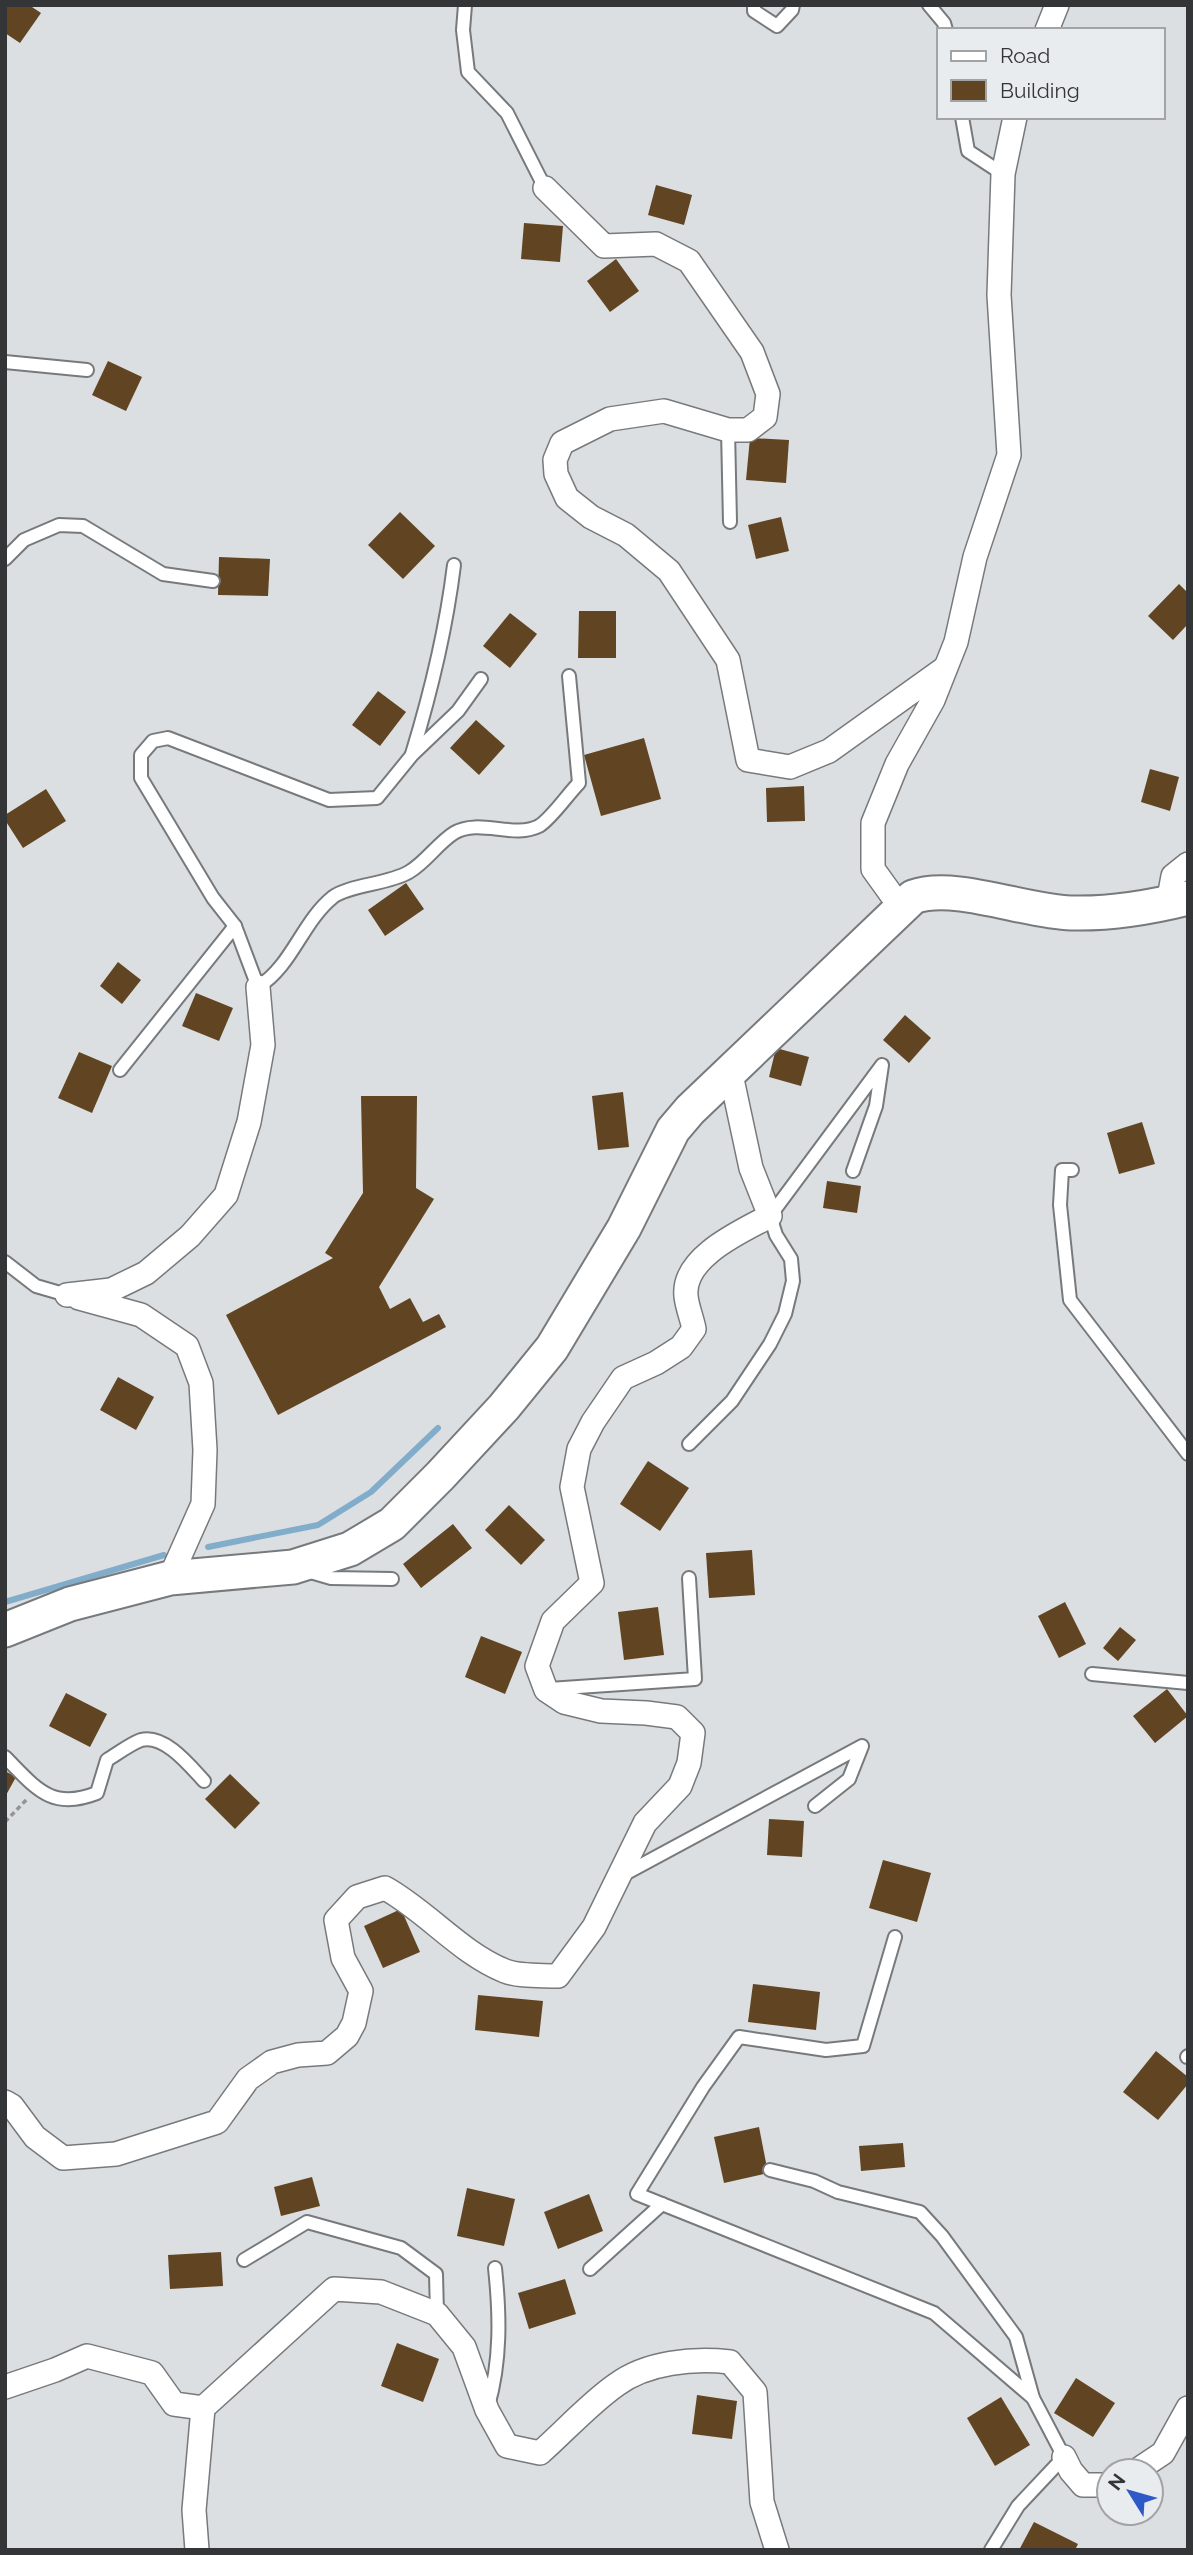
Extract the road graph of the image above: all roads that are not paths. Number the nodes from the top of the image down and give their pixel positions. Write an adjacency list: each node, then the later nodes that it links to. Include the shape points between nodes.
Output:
1 (465, 5): 11 (lane, via 468,72 507,113)
2 (754, 5): 3 (lane, via 754,11 777,26)
3 (793, 5)
4 (929, 5): 6 (lane)
5 (1057, 5): 7 (street)
6 (945, 28)
7 (1048, 28)
8 (962, 119): 10 (lane, via 968,151)
9 (1015, 119): 10 (street)
10 (1003, 174): 19 (street, via 999,295 1009,455)
11 (545, 188): 14 (street, via 604,246 656,244 688,261 752,352 768,394 765,417 748,430)
12 (5, 362): 13 (lane)
13 (87, 370)
14 (728, 430): 15 (lane); 19 (street, via 664,411 610,419 562,443 555,460 567,498 590,517 626,535 669,571 729,660 748,760 790,767 830,751)
15 (730, 522)
16 (5, 559): 18 (lane, via 24,540 59,525 83,526 163,574)
17 (454, 565): 22 (lane, via 433,686)
18 (213, 581)
19 (945, 668): 25 (street, via 873,823 873,869)
20 (569, 676): 27 (lane, via 579,783 541,825 531,829 468,828 455,833 411,871 336,895 320,909 273,978)
21 (481, 679): 22 (lane, via 458,711)
22 (412, 754): 26 (lane, via 377,798 329,800 168,738 153,741 141,755 141,778 213,898)
23 (1188, 864): 24 (street, via 1173,876)
24 (1178, 900): 25 (street, via 1070,913 933,893 913,897)
25 (901, 908): 29 (street)
26 (235, 926): 27 (lane); 28 (lane)
27 (258, 987): 34 (street, via 262,1045 248,1122 226,1195 190,1236 146,1273 111,1290)
28 (121, 1070)
29 (730, 1070): 32 (street, via 751,1168); 37 (street, via 673,1130 624,1228 552,1348 504,1407 392,1524 350,1549)
30 (1072, 1170): 36 (lane, via 1062,1170 1060,1205 1070,1300)
31 (853, 1171): 32 (lane, via 876,1106 883,1065)
32 (770, 1216): 35 (lane, via 792,1259 793,1280 785,1314 732,1401); 44 (street, via 729,1238 694,1268 685,1294 694,1329 681,1347 623,1378 579,1449 572,1488 592,1583 553,1621 537,1666)
33 (5, 1262): 34 (lane, via 36,1286)
34 (67, 1295): 38 (street, via 141,1315 187,1346 201,1382 203,1504)
35 (689, 1444)
36 (1188, 1454)
37 (293, 1567): 38 (street); 40 (lane, via 331,1578)
38 (170, 1578): 41 (street, via 70,1604)
39 (689, 1578): 44 (lane, via 695,1679)
40 (392, 1579)
41 (5, 1630)
42 (1092, 1674): 43 (lane)
43 (1188, 1683)
44 (546, 1690): 48 (street, via 564,1702 601,1711 677,1717 693,1733 680,1786 645,1823)
45 (5, 1757): 46 (lane, via 37,1789 66,1801 97,1793 107,1760 142,1740 159,1741)
46 (204, 1781)
47 (815, 1806): 48 (lane, via 849,1779 862,1746)
48 (618, 1878): 50 (street, via 594,1927 558,1976 507,1972 464,1949 406,1899 385,1888 357,1897 336,1920 343,1958 361,1991 351,2030 327,2053 272,2062 248,2079 217,2122 116,2154 63,2158 35,2137)
49 (895, 1937): 52 (lane, via 863,2046 826,2050 739,2037 637,2194)
50 (5, 2102)
51 (770, 2170): 58 (lane, via 920,2212 1016,2337)
52 (662, 2204): 55 (lane); 58 (lane, via 934,2312)
53 (244, 2260): 56 (lane, via 307,2222 401,2248 436,2274)
54 (495, 2268): 61 (lane, via 500,2314)
55 (590, 2269)
56 (437, 2314): 59 (street, via 381,2292 334,2289); 61 (street, via 464,2347)
57 (5, 2387): 59 (street, via 87,2356 152,2373 174,2404)
58 (1033, 2398): 62 (lane)
59 (203, 2408): 65 (street, via 194,2510)
60 (1188, 2408): 63 (street)
61 (487, 2410): 66 (street, via 507,2446 540,2453 617,2384 653,2367 705,2359 730,2362 755,2392 761,2502)
62 (1063, 2457): 64 (street, via 1083,2485); 67 (lane, via 1018,2506)
63 (1157, 2457)
64 (1095, 2485)
65 (197, 2550)
66 (777, 2550)
67 (991, 2550)

